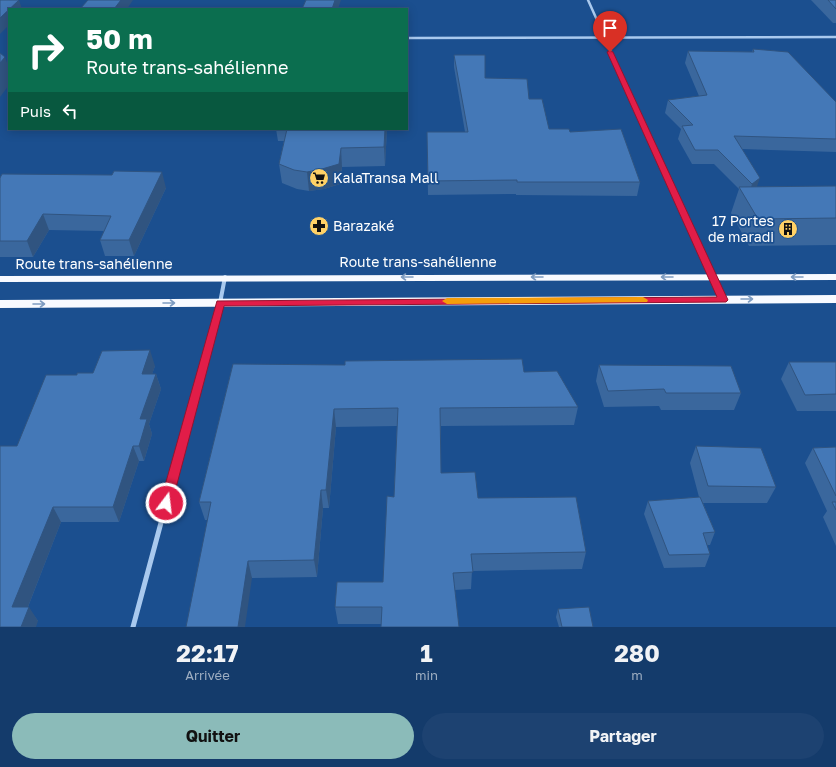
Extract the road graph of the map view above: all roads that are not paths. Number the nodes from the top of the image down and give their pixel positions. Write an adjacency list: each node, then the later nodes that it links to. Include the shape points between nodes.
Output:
1 (588, 0): 4 (street)
2 (836, 37): 4 (street)
3 (408, 38): 4 (street)
4 (604, 38): 6 (street)
5 (225, 277): 6 (highway, Route trans-sahélienne, one-way to 5); 8 (highway, Route trans-sahélienne); 11 (street)
6 (712, 277): 7 (highway, Route trans-sahélienne, one-way to 6); 10 (street)
7 (836, 277)
8 (0, 279)
9 (836, 299): 10 (highway, one-way to 9)
10 (723, 300): 11 (highway)
11 (220, 303): 12 (highway, one-way to 11); 13 (street)
12 (0, 304)
13 (133, 627)

